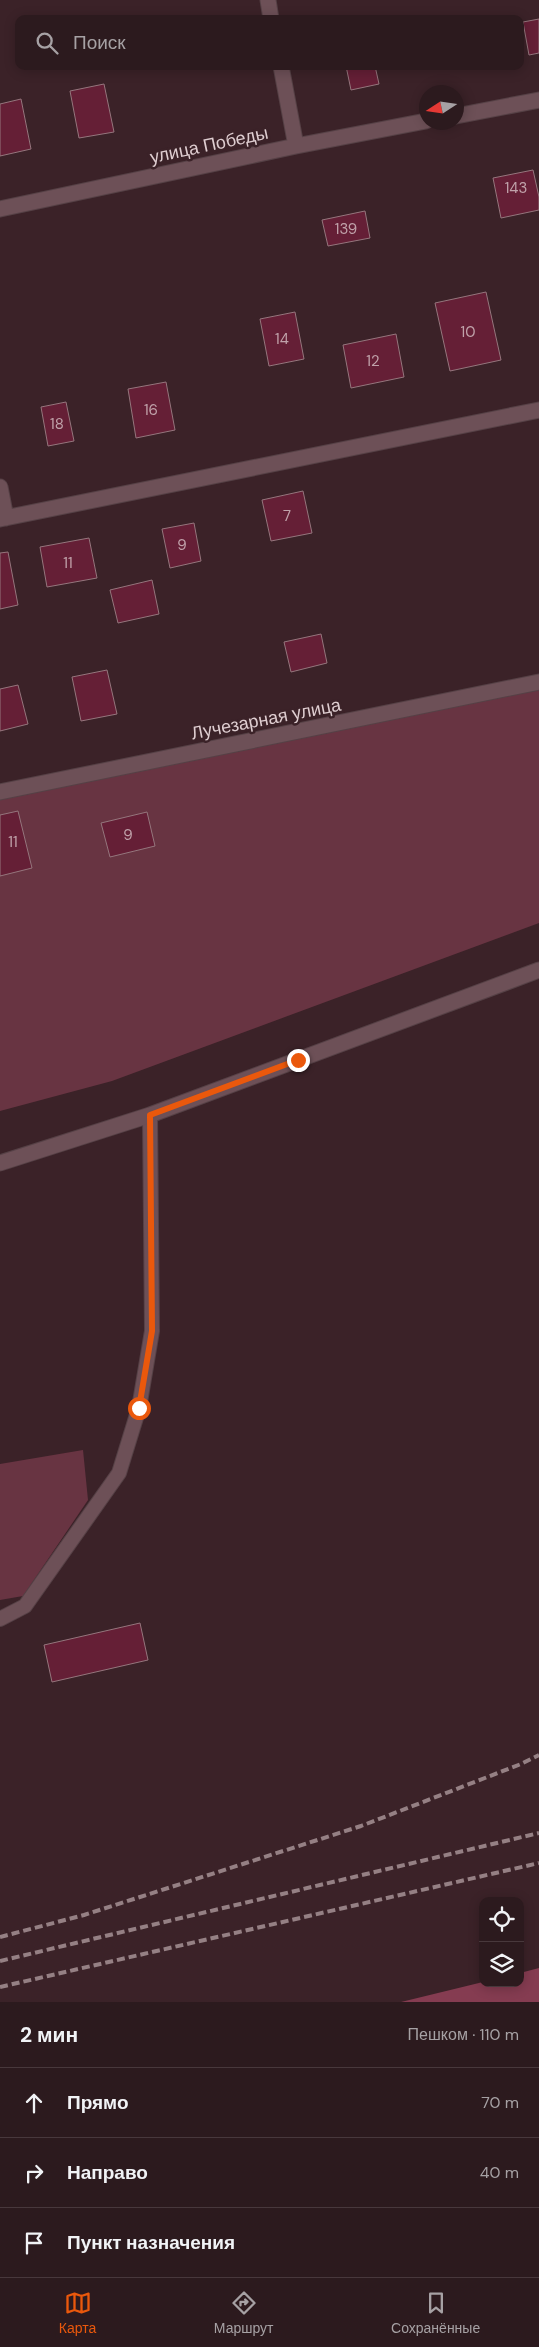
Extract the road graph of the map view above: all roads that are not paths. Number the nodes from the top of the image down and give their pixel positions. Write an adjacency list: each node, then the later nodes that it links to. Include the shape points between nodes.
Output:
1 (268, 0): 2 (street)
2 (270, 15)
3 (282, 70): 7 (street)
4 (539, 100): 5 (street)
5 (464, 114)
6 (419, 123): 7 (street, улица Победы)
7 (296, 146): 8 (street, улица Победы)
8 (0, 209)
9 (539, 410): 11 (street)
10 (0, 487): 11 (street)
11 (3, 518)
12 (539, 682): 13 (street, Лучезарная улица)
13 (0, 792)
14 (539, 970): 15 (street)
15 (150, 1115): 16 (street); 17 (lane, via 152,1331 137,1417 120,1472 25,1606)
16 (0, 1163)
17 (0, 1619)

